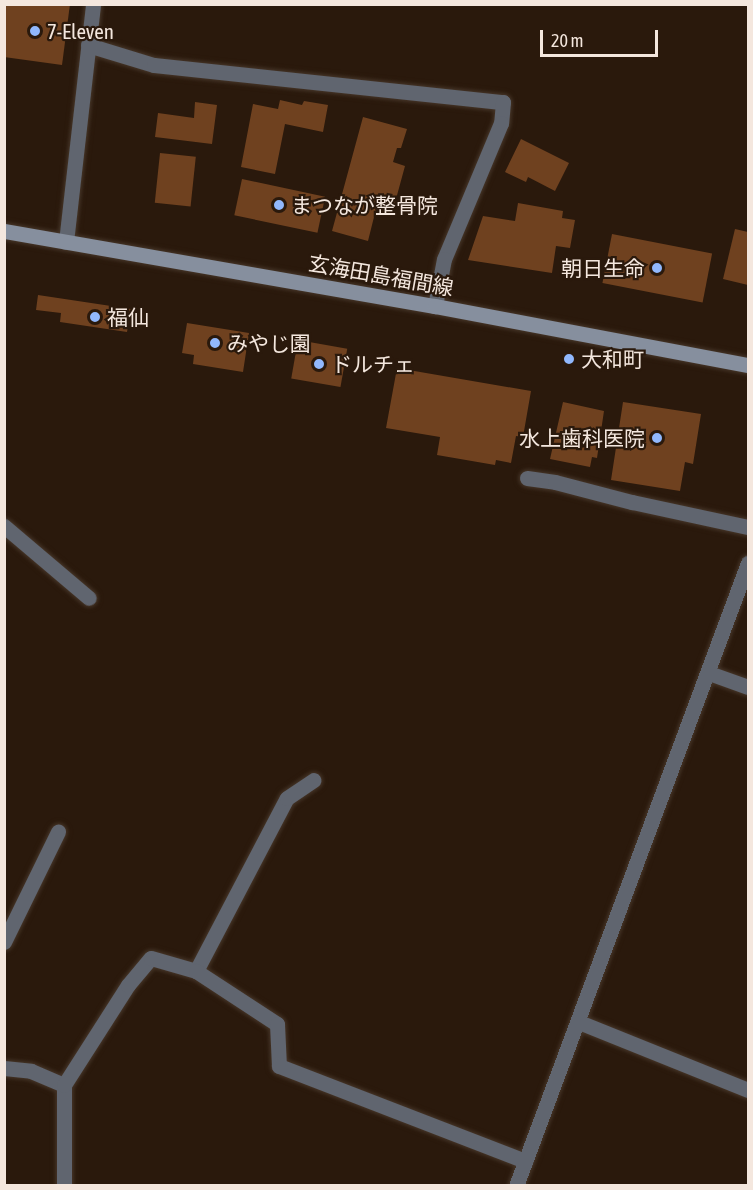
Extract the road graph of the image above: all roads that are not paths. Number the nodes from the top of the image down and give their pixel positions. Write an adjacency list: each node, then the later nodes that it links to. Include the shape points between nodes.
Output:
1 (93, 4): 2 (street)
2 (88, 45): 4 (street); 5 (street, via 154,65 503,102 501,123 444,259)
3 (4, 231): 4 (main road, 玄海田島福間線)
4 (66, 242): 5 (main road, 玄海田島福間線)
5 (435, 306): 6 (main road, 玄海田島福間線)
6 (748, 365)
7 (527, 478): 9 (street)
8 (4, 526): 11 (street)
9 (748, 527)
10 (748, 563): 12 (street)
11 (89, 598)
12 (710, 673): 13 (street); 18 (street)
13 (748, 687)
14 (314, 780): 17 (street, via 288,798)
15 (58, 832): 16 (street)
16 (4, 942)
17 (196, 971): 20 (street, via 152,958 128,985); 22 (street, via 277,1024 279,1066)
18 (579, 1022): 21 (street); 22 (street)
19 (4, 1068): 20 (street, via 31,1071)
20 (64, 1085): 23 (street)
21 (748, 1090)
22 (525, 1161): 24 (street)
23 (64, 1185)
24 (516, 1185)

